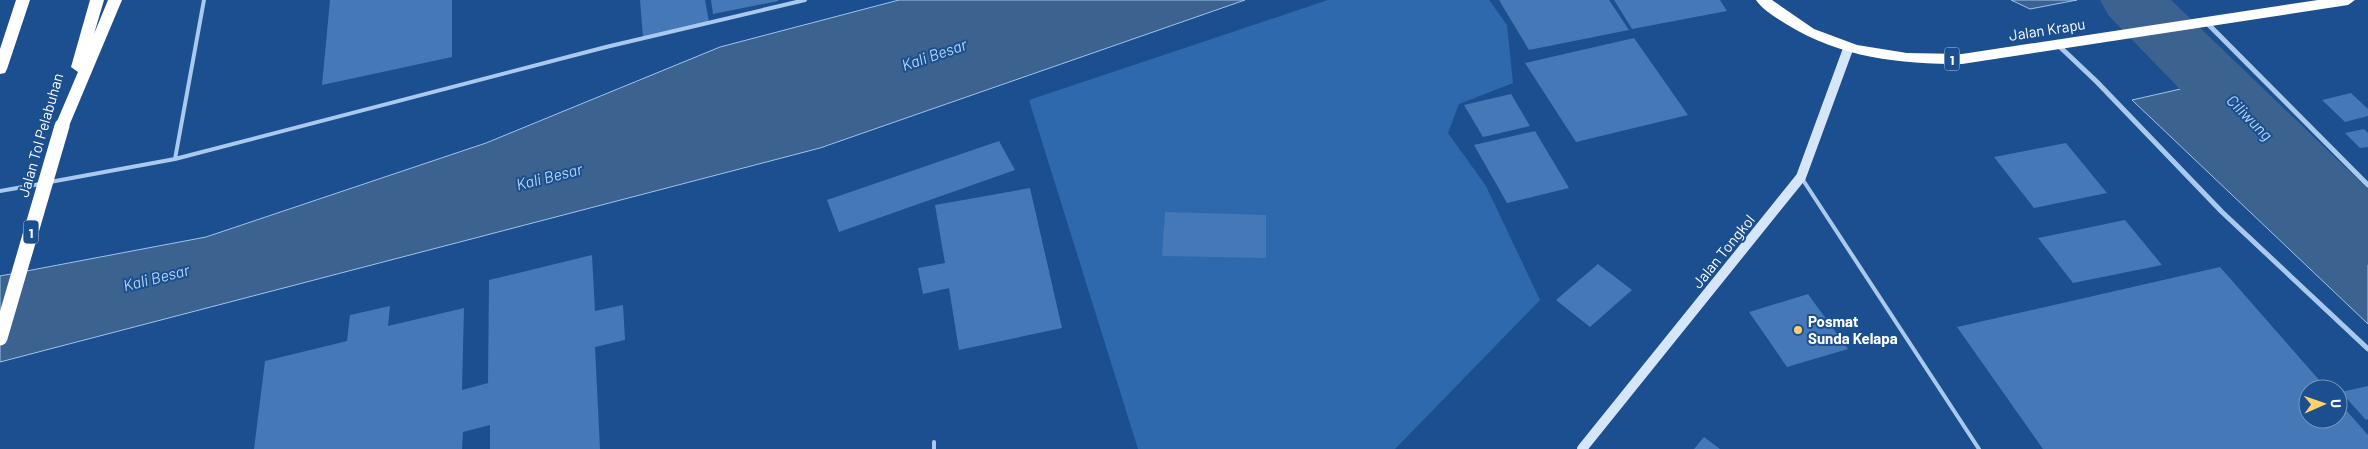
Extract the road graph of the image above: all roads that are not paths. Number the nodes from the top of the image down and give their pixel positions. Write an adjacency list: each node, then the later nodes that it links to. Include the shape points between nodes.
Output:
1 (23, 0): 11 (highway)
2 (97, 0): 12 (highway, Jalan Tol Pelabuhan / 1)
3 (115, 0): 12 (highway)
4 (204, 0): 13 (lane)
5 (806, 0): 13 (lane, via 606,47)
6 (1763, 0): 10 (highway, Jalan Krapu / 1, via 1813,36)
7 (2348, 0): 8 (highway, Jalan Krapu / 1)
8 (2200, 21): 9 (highway, Jalan Krapu / 1); 15 (street)
9 (2056, 43): 10 (highway, Jalan Krapu / 1, via 1962,59 1895,58); 18 (street, via 2222,212)
10 (1848, 49): 14 (street, Jalan Tongkol)
11 (0, 69)
12 (62, 126): 17 (highway, Jalan Tol Pelabuhan / 1, bridge)
13 (175, 160): 16 (lane)
14 (1801, 178): 21 (street, Jalan Tongkol); 22 (lane)
15 (2368, 185)
16 (0, 191)
17 (0, 338)
18 (2368, 349)
19 (934, 442): 20 (lane)
20 (934, 449)
21 (1582, 449)
22 (1979, 449)

